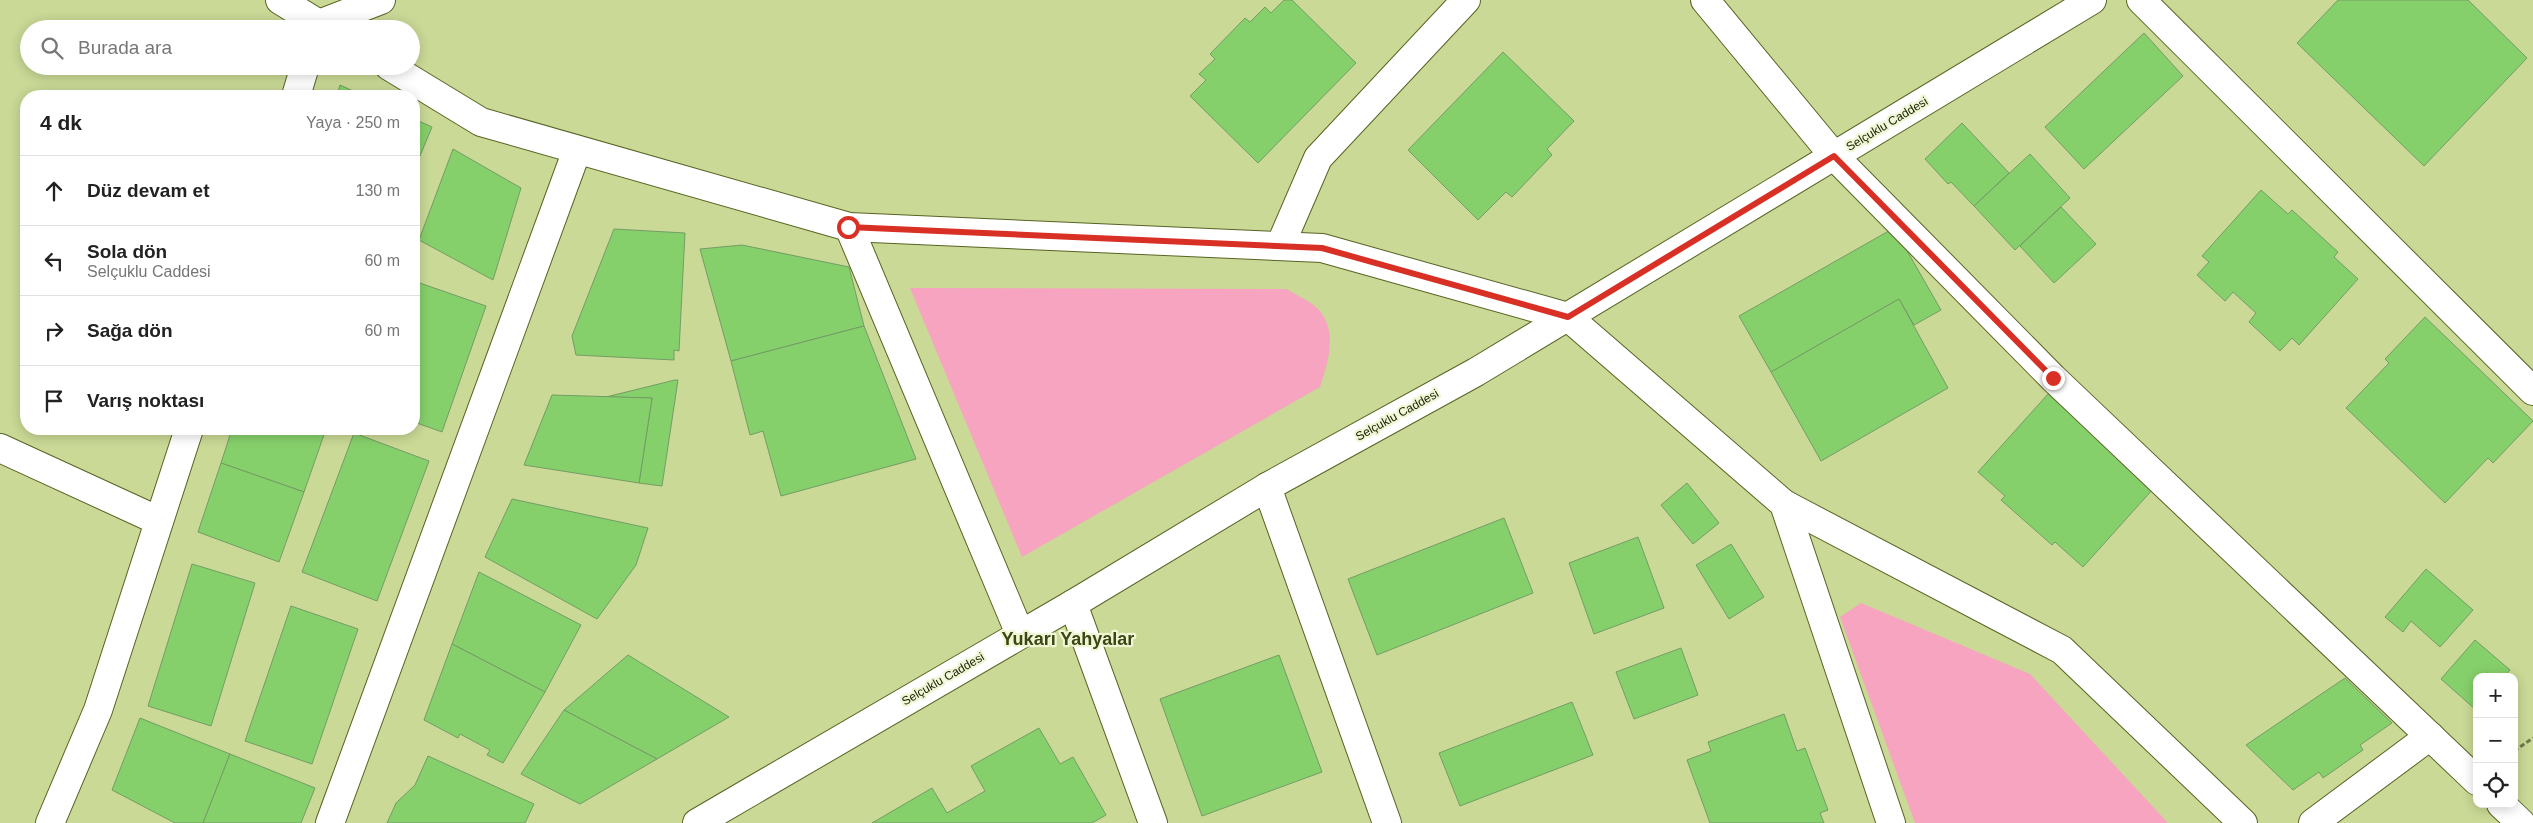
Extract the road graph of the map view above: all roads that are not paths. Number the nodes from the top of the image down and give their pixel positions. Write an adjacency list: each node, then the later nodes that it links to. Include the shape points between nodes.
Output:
1 (280, 0): 7 (street)
2 (380, 0): 8 (street)
3 (1466, 0): 15 (street, via 1318,158)
4 (1705, 0): 13 (street)
5 (2092, 0): 13 (street, Selçuklu Caddesi)
6 (2141, 0): 17 (street)
7 (310, 20)
8 (336, 20)
9 (302, 75): 11 (street)
10 (404, 75): 12 (street, via 481,122)
11 (298, 90)
12 (577, 150): 14 (street); 29 (street)
13 (1834, 156): 16 (street, Selçuklu Caddesi); 25 (street, via 2053,378)
14 (848, 227): 15 (street); 24 (street)
15 (1280, 246): 16 (street, via 1322,248)
16 (1568, 317): 20 (street, Selçuklu Caddesi, via 1476,372); 21 (street)
17 (2533, 391)
18 (187, 435): 22 (street)
19 (0, 448): 22 (street)
20 (1267, 487): 23 (street, Selçuklu Caddesi); 32 (street)
21 (1784, 504): 33 (street); 34 (street, via 2062,650)
22 (159, 521): 28 (street, via 98,710)
23 (1073, 604): 24 (street, Selçuklu Caddesi); 31 (street)
24 (1020, 634): 30 (street, Selçuklu Caddesi)
25 (2430, 736): 26 (street); 35 (street)
26 (2473, 777)
27 (2505, 808): 36 (street)
28 (54, 821)
29 (330, 823)
30 (697, 823)
31 (1153, 823)
32 (1387, 823)
33 (1891, 823)
34 (2243, 823)
35 (2313, 823)
36 (2521, 823)

